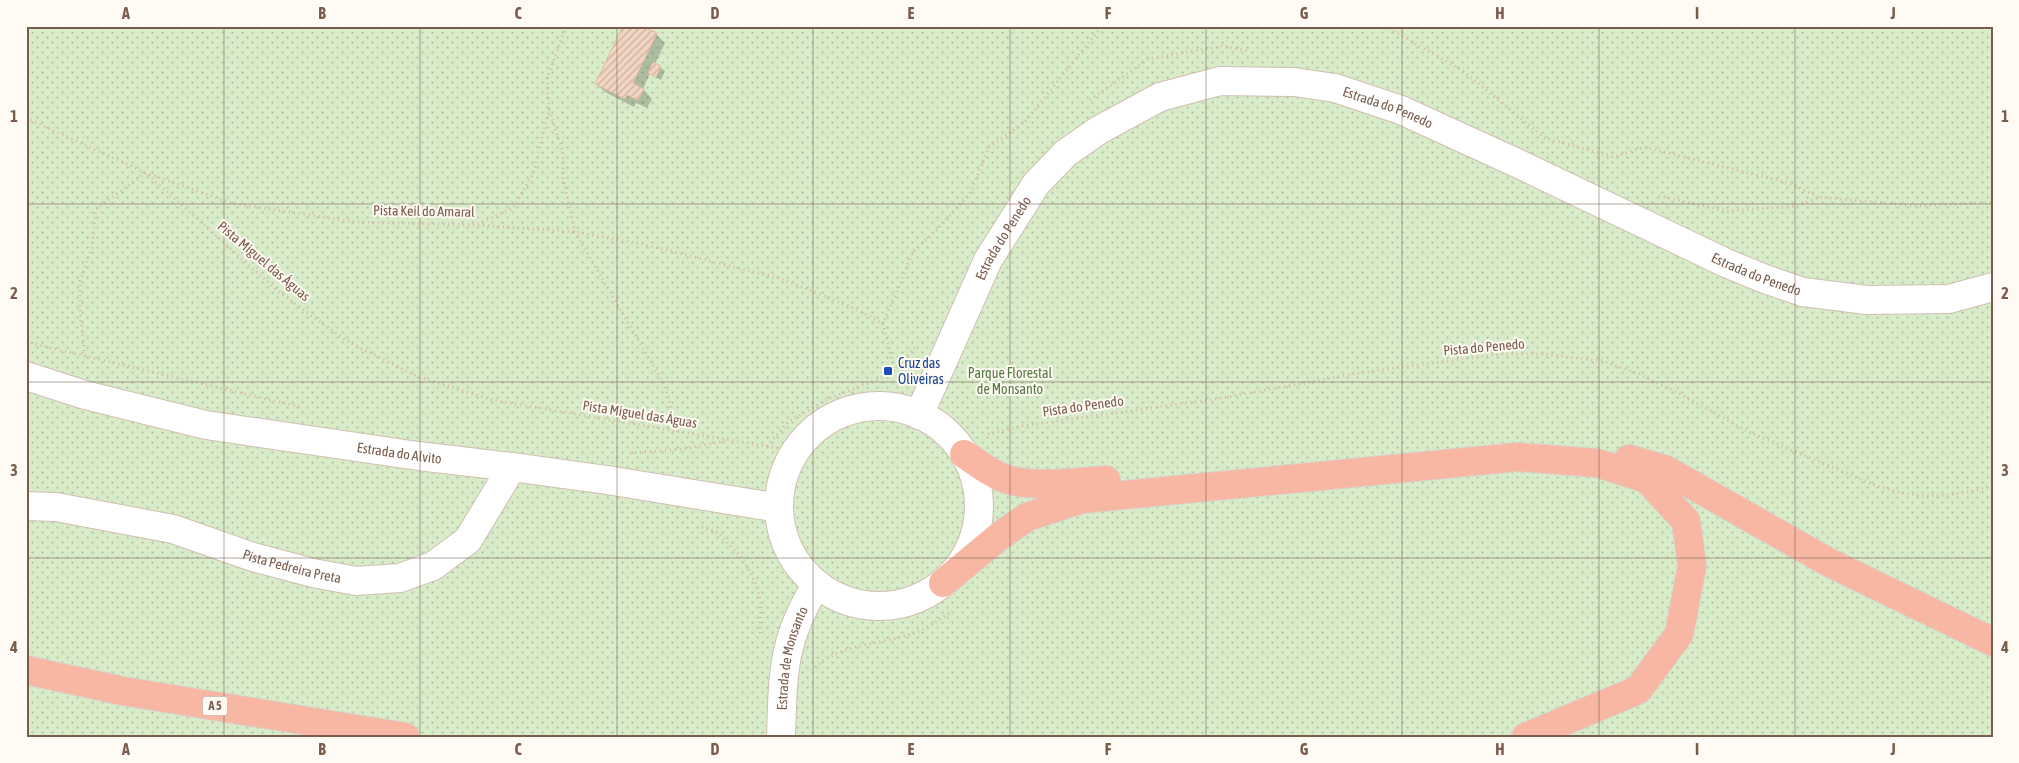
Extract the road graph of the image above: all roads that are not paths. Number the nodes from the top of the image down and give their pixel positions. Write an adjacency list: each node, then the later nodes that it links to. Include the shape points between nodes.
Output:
1 (1993, 287): 3 (street, Estrada do Penedo, via 1949,299 1867,300 1804,292 1726,263 1401,110 1335,88 1294,82 1220,80 1160,97 1100,130 1066,153 1036,184 988,260)
2 (26, 376): 5 (street, Estrada do Alvito, via 85,395 206,425)
3 (919, 415): 4 (street, via 947,434); 7 (street, via 900,408 880,406 841,413 823,423 807,436 785,469)
4 (973, 445): 8 (street, via 973,473 978,493 975,533 968,551); 10 (highway, via 1001,477 1018,482 1070,483 1521,443 1599,450 1666,470 1830,563)
5 (512, 467): 6 (street, Pista Pedreira Preta, via 468,540 433,566 400,578 356,582 253,557 173,529 56,507); 7 (street, Estrada do Alvito)
6 (26, 506)
7 (779, 508): 9 (street, via 785,542 793,558)
8 (943, 583): 9 (street, via 909,602 890,606 851,602); 14 (highway, via 1027,517 1082,499 1518,457 1597,463 1648,479 1686,521 1692,566 1679,634 1638,690)
9 (817, 584): 13 (street, Estrada de Monsanto, via 801,608 792,633 782,677)
10 (1993, 642)
11 (26, 670): 12 (highway, A 5, via 123,691)
12 (405, 737)
13 (781, 737)
14 (1526, 737)

